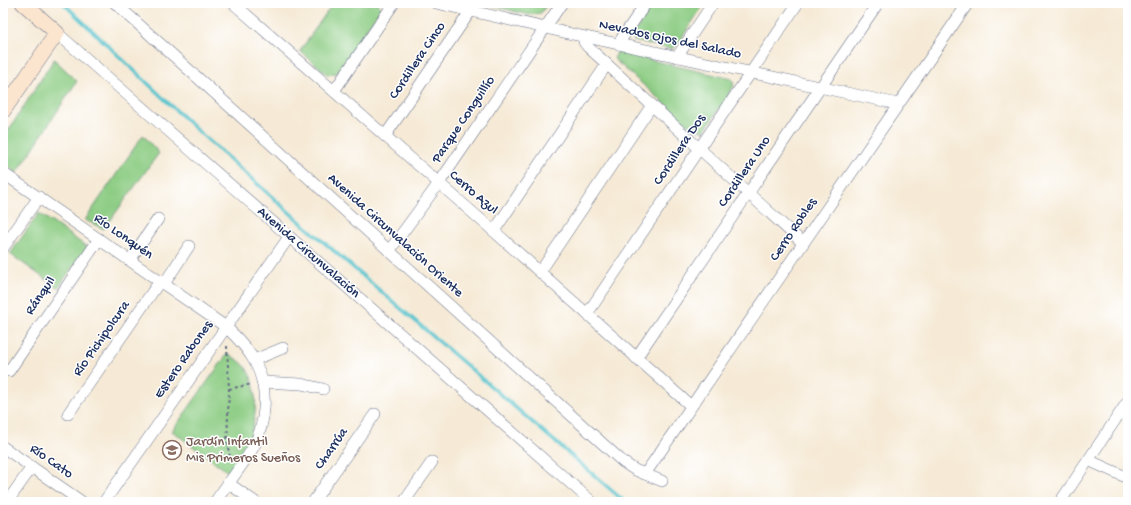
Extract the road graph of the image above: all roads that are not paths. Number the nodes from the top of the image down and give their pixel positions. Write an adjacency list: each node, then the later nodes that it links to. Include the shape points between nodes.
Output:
1 (23, 3): 14 (street, Avenida Circunvalación)
2 (115, 3): 38 (street, Avenida Circunvalación Oriente)
3 (233, 3): 21 (street, Cerro Azul)
4 (394, 3): 21 (street)
5 (436, 3): 12 (street, Nevados Ojos del Salado)
6 (562, 3): 13 (street, Parque Conguillío)
7 (646, 3): 16 (street)
8 (713, 3): 17 (street)
9 (798, 3): 19 (street, Cordillera Dos)
10 (878, 3): 20 (street, Cordillera Uno)
11 (963, 5): 22 (street, Cerro Robles)
12 (474, 7): 13 (street, Nevados Ojos del Salado); 25 (street, Cordillera Cinco)
13 (545, 28): 15 (street, Nevados Ojos del Salado); 28 (street, Parque Conguillío)
14 (57, 33): 24 (street); 33 (street, Avenida Circunvalación)
15 (584, 37): 16 (street, Nevados Ojos del Salado); 18 (street, via 588,47)
16 (618, 44): 17 (street, Nevados Ojos del Salado)
17 (677, 57): 19 (street, Nevados Ojos del Salado)
18 (607, 64): 23 (street); 32 (street)
19 (751, 72): 20 (street, Nevados Ojos del Salado); 26 (street, Cordillera Dos)
20 (821, 87): 22 (street, Nevados Ojos del Salado); 29 (street, Cordillera Uno)
21 (334, 91): 25 (street, Cerro Azul)
22 (898, 104): 35 (street, Cerro Robles)
23 (652, 105): 26 (street); 40 (street)
24 (3, 111)
25 (385, 136): 28 (street, Cerro Azul)
26 (699, 148): 29 (street); 42 (street, Cordillera Dos)
27 (3, 173): 30 (street, Río Lonquén)
28 (439, 183): 32 (street, Cerro Azul); 38 (street, Parque Conguillío)
29 (749, 193): 35 (street); 45 (street, Cordillera Uno)
30 (39, 197): 34 (street, Río Lonquén); 37 (street)
31 (158, 219): 39 (street)
32 (494, 231): 40 (street, Cerro Azul)
33 (290, 237): 43 (street, Estero Rabones); 69 (street, Avenida Circunvalación)
34 (99, 239): 39 (street, Río Lonquén); 47 (street, Ránquil)
35 (803, 243): 51 (street, Cerro Robles)
36 (189, 246): 41 (street, Río Pichipolcura)
37 (3, 248)
38 (389, 252): 58 (street, Avenida Circunvalación Oriente, via 623,462)
39 (130, 260): 41 (street, Río Lonquén)
40 (540, 272): 42 (street, Cerro Azul)
41 (162, 283): 43 (street, Río Lonquén); 52 (street, Río Pichipolcura)
42 (587, 314): 45 (street, Cerro Azul)
43 (226, 327): 46 (street, Río Lonquén); 64 (street, Estero Rabones)
44 (283, 348): 46 (street)
45 (636, 358): 51 (street, Cerro Azul)
46 (254, 360): 48 (street, Río Lonquén)
47 (8, 371)
48 (263, 382): 49 (street, via 301,384); 60 (street, Río Lonquén, via 265,394 260,431 249,454)
49 (323, 389)
50 (1128, 403): 55 (street)
51 (691, 406): 58 (street, Cerro Robles)
52 (68, 414)
53 (375, 414): 67 (street, Charrúa)
54 (3, 447): 57 (street, Río Cato)
55 (1088, 460): 59 (street); 70 (street)
56 (432, 462): 68 (street)
57 (32, 467): 62 (street); 63 (street, Río Cato)
58 (645, 474): 61 (street, Avenida Circunvalación Oriente)
59 (1128, 478)
60 (231, 479): 65 (street, Río Lonquén); 66 (street)
61 (662, 481)
62 (7, 502)
63 (82, 502)
64 (104, 502)
65 (215, 502)
66 (255, 502)
67 (314, 502)
68 (404, 502)
69 (592, 502)
70 (1060, 502)

